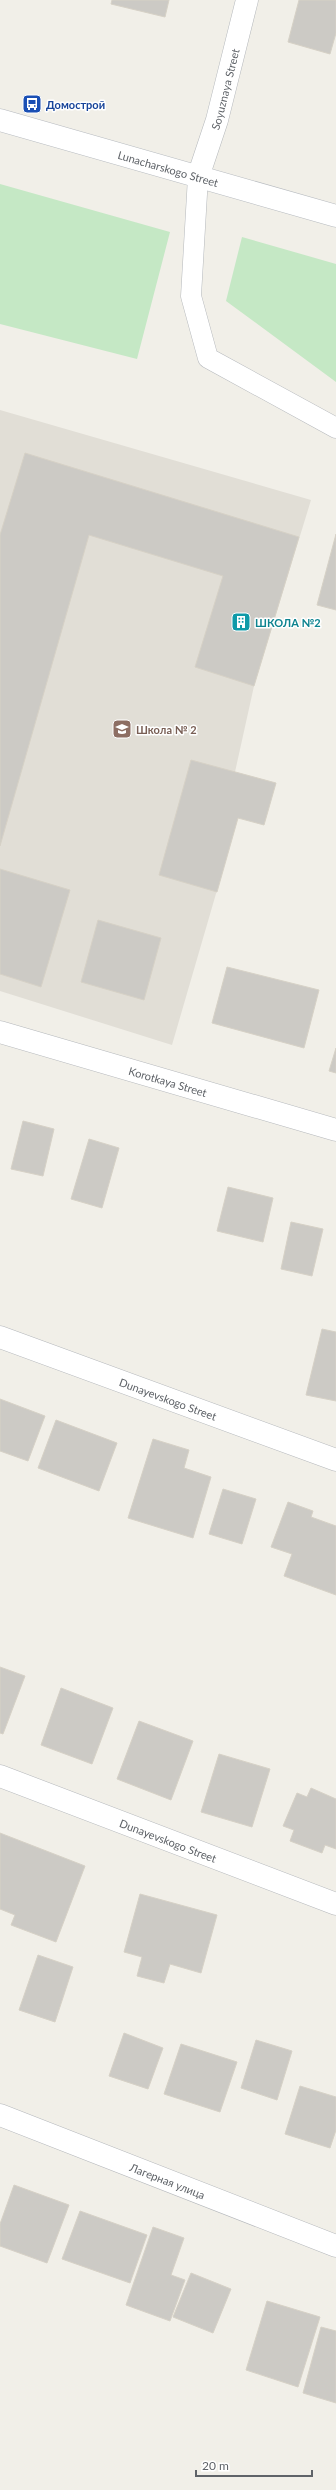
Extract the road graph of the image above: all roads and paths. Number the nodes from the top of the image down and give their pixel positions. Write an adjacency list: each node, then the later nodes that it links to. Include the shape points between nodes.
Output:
1 (247, 0): 3 (street, Soyuznaya Street, via 217,120)
2 (0, 120): 3 (street, Lunacharskogo Street)
3 (198, 177): 4 (street, Lunacharskogo Street); 5 (lane, via 191,296 208,358)
4 (336, 216)
5 (336, 428)
6 (0, 1032): 7 (street, Korotkaya Street)
7 (336, 1130)
8 (0, 1337): 9 (street, Dunayevskogo Street)
9 (336, 1460)
10 (0, 1776): 11 (street, Dunayevskogo Street)
11 (336, 1904)
12 (0, 2115): 13 (street, Лагерная улица)
13 (336, 2246)

